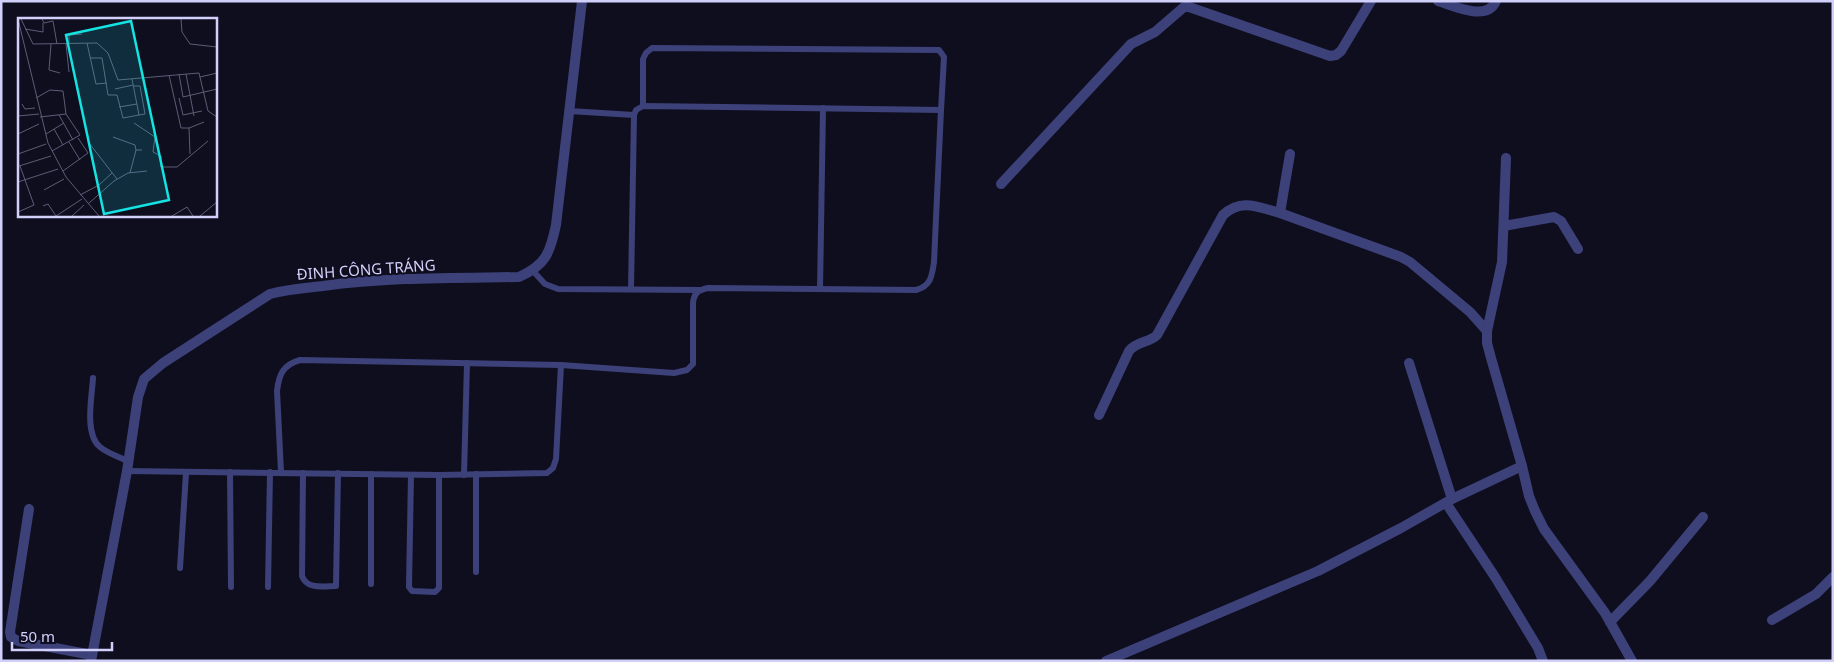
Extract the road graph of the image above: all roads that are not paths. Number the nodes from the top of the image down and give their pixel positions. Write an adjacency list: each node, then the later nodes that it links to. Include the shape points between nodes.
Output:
1 (582, 1): 8 (street)
2 (1371, 1): 12 (street, via 1341,51 1330,56 1184,7 1155,32 1131,44)
3 (1438, 1): 4 (street, via 1483,12 1494,6)
4 (1496, 1)
5 (643, 106): 6 (lane); 7 (lane, via 643,59 652,48 939,50 944,57); 9 (lane)
6 (823, 108): 7 (lane); 17 (lane)
7 (941, 110): 17 (lane, via 934,262 928,284 916,290)
8 (569, 111): 9 (lane); 16 (street, via 551,248 544,262)
9 (634, 115): 18 (lane)
10 (1290, 154): 13 (street)
11 (1506, 158): 14 (street)
12 (1001, 184)
13 (1280, 213): 20 (street, via 1410,262 1470,312); 25 (street, via 1244,205 1223,215 1157,335 1129,350)
14 (1504, 226): 15 (street, via 1554,217 1561,221); 20 (street, via 1500,276)
15 (1578, 249)
16 (533, 271): 18 (lane, via 545,284 558,289); 26 (street, ĐINH CÔNG TRÁNG, via 519,277 345,283 270,294 144,379)
17 (820, 289): 19 (lane)
18 (631, 290): 19 (lane)
19 (700, 290): 23 (lane, via 692,303 693,364 687,370 674,373)
20 (1487, 331): 27 (street, via 1491,358)
21 (467, 363): 23 (lane); 31 (lane, via 300,360 291,363 278,377); 35 (lane)
22 (1409, 363): 39 (street)
23 (561, 365): 36 (lane, via 553,468 537,475)
24 (93, 378): 26 (lane, via 91,434 95,443)
25 (1099, 415)
26 (127, 466): 28 (lane); 50 (street, ĐINH CÔNG TRÁNG)
27 (1522, 466): 39 (street); 49 (street, via 1529,496 1544,529)
28 (186, 472): 29 (lane); 42 (lane)
29 (230, 472): 30 (lane); 46 (lane)
30 (270, 472): 31 (lane); 47 (lane)
31 (281, 472): 32 (lane)
32 (303, 473): 33 (lane); 33 (lane, via 302,576 308,585 336,586)
33 (338, 473): 34 (lane)
34 (371, 474): 37 (lane); 45 (lane)
35 (464, 474): 36 (lane); 38 (lane)
36 (476, 474): 43 (lane)
37 (411, 475): 38 (lane); 38 (lane, via 409,587 412,591 435,592 439,588)
38 (439, 475)
39 (1449, 501): 51 (street, via 1318,571); 52 (street)
40 (29, 509): 50 (street, via 10,632 12,637)
41 (1703, 517): 49 (street)
42 (180, 568)
43 (476, 572)
44 (1833, 577): 48 (street, via 1816,594)
45 (371, 584)
46 (231, 587)
47 (268, 587)
48 (1772, 620)
49 (1610, 622): 53 (street)
50 (91, 658)
51 (1106, 661)
52 (1543, 661)
53 (1632, 661)

